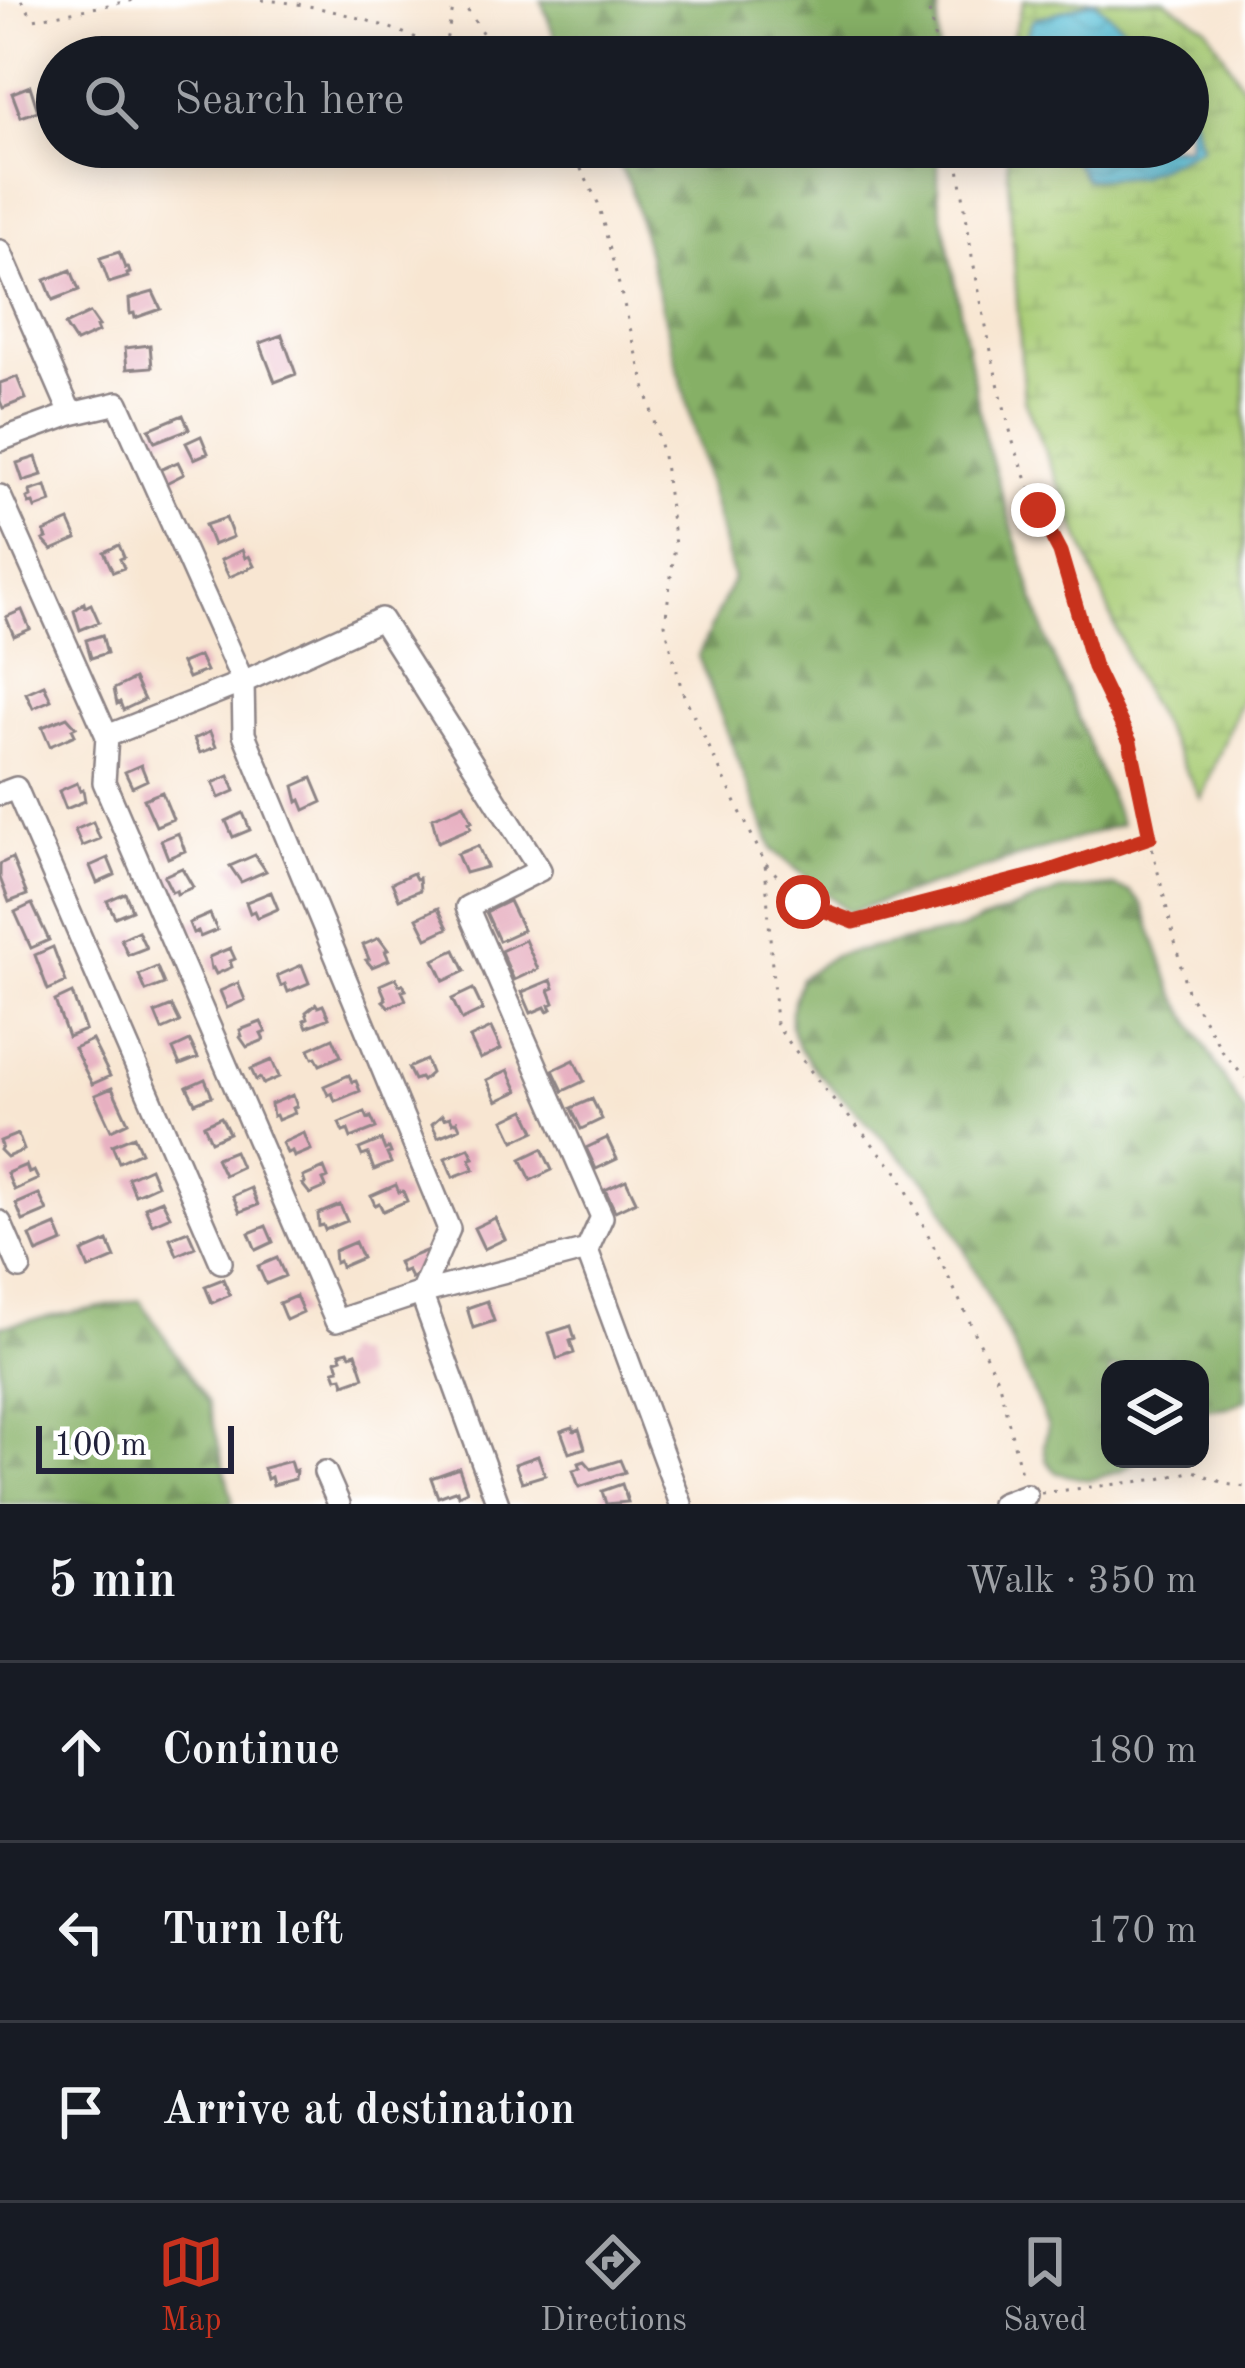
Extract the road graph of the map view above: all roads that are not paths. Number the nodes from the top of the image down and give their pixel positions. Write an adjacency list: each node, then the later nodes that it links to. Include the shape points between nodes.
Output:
1 (0, 251): 2 (street)
2 (71, 415): 3 (street); 5 (street, via 118,403)
3 (0, 440)
4 (0, 496): 6 (street)
5 (243, 682): 6 (street); 9 (street, via 381,619 540,870 467,907 602,1217); 12 (street, via 244,734 449,1229)
6 (107, 736): 12 (street, via 104,782 337,1321)
7 (0, 794): 10 (street, via 16,788)
8 (0, 1222): 11 (street)
9 (587, 1250): 12 (street); 17 (street)
10 (221, 1262)
11 (20, 1268)
12 (421, 1293): 16 (street)
13 (325, 1472): 15 (street)
14 (1026, 1495): 18 (street)
15 (339, 1504)
16 (498, 1504)
17 (681, 1504)
18 (1002, 1504)

